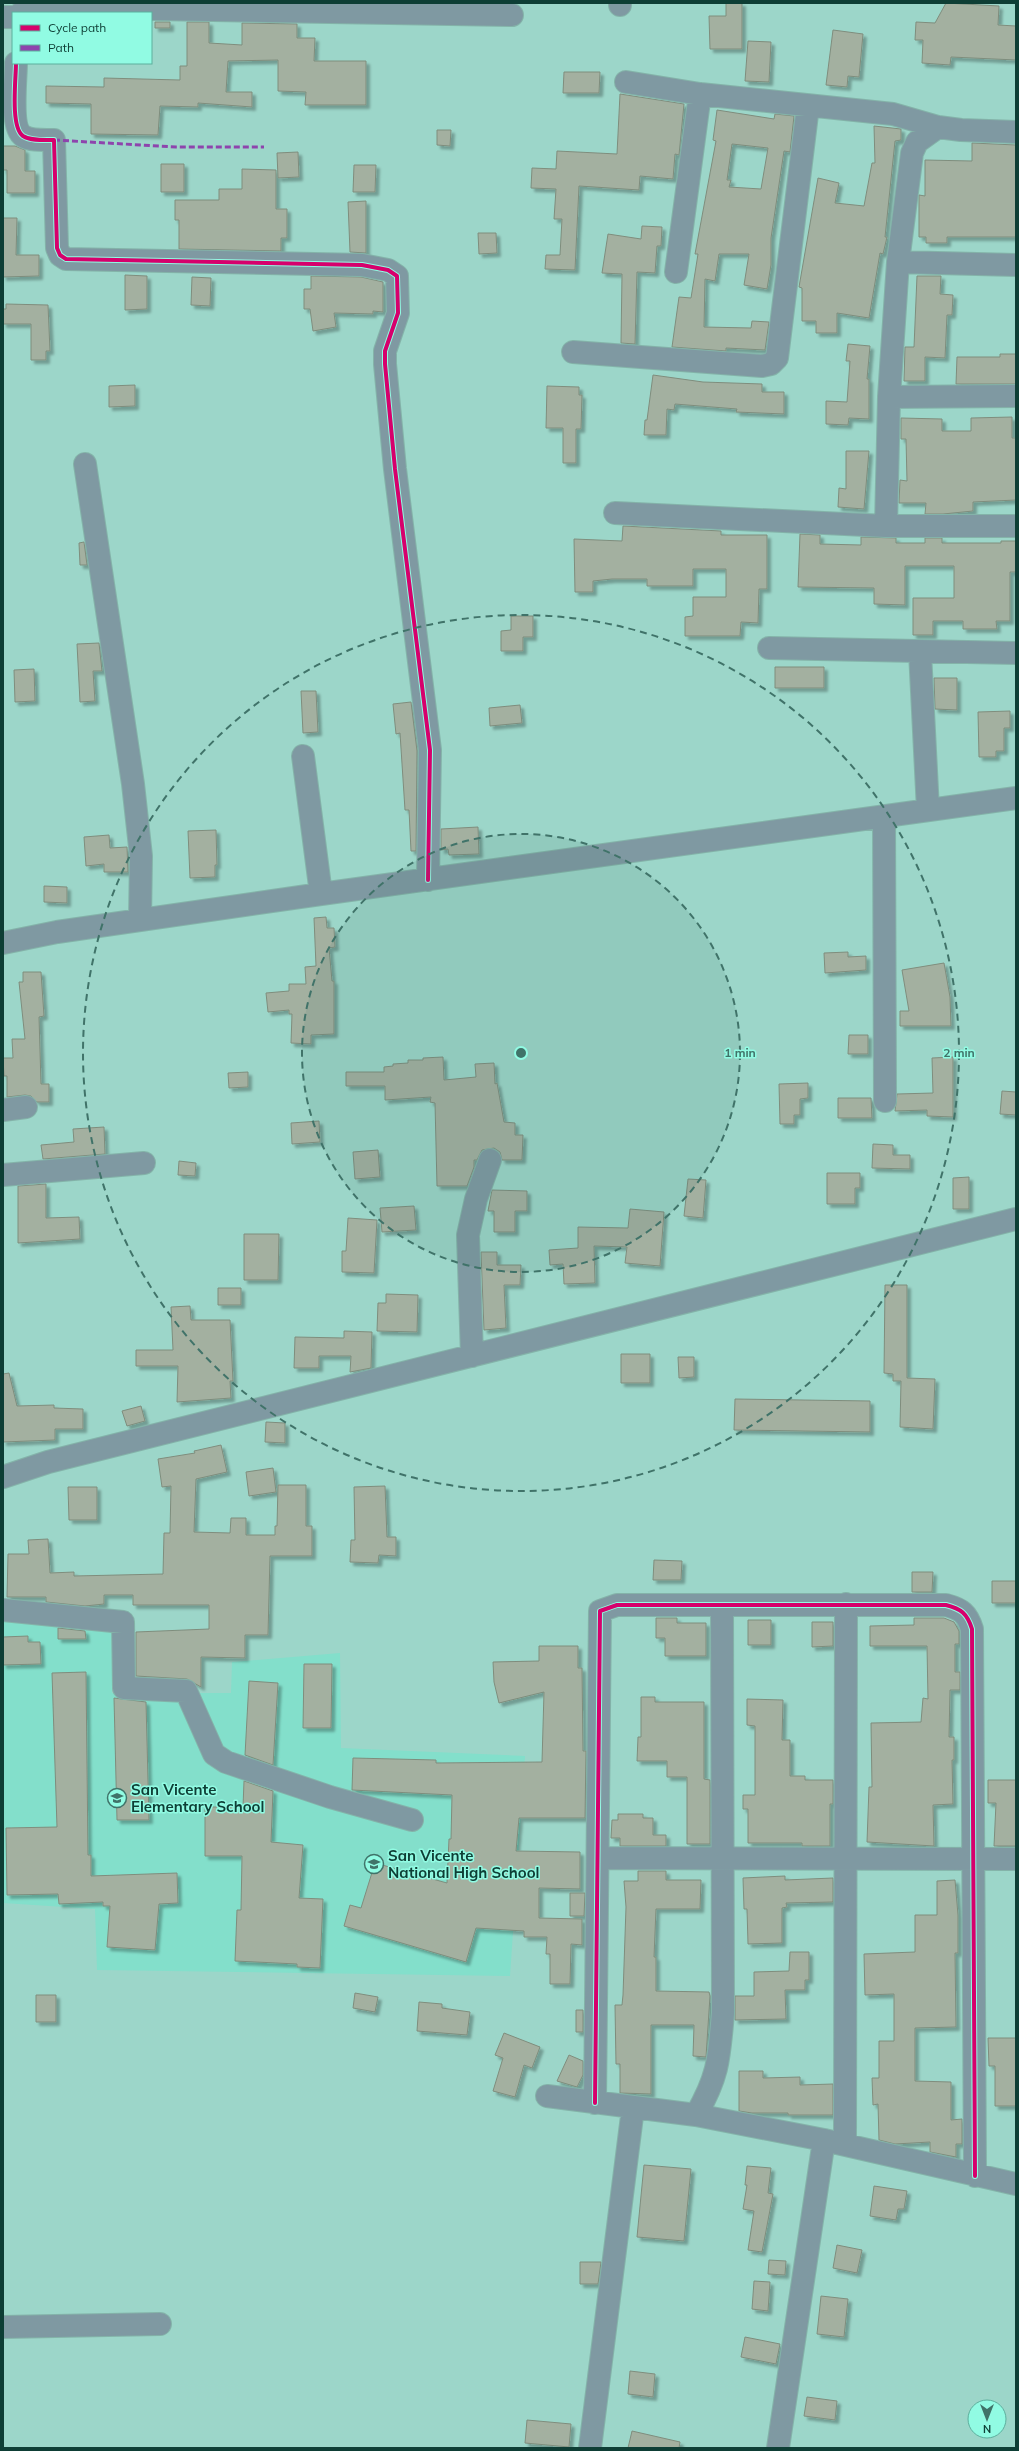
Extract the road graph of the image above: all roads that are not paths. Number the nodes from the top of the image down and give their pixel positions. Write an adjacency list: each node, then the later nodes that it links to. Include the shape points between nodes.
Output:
1 (140, 5): 2 (street, via 37,7); 3 (street, via 225,11)
2 (24, 12)
3 (512, 15)
4 (16, 64): 27 (street, via 15,120 18,130 28,138 54,140 57,248 60,255 66,259 354,264 388,270 397,276 398,313 385,351 385,364 395,469 430,750)
5 (626, 82): 6 (street)
6 (700, 94): 7 (street); 12 (street)
7 (808, 106): 8 (street, via 908,117); 13 (street, via 777,358 762,366)
8 (938, 127): 9 (street); 10 (street, via 918,142 912,153)
9 (1016, 132)
10 (898, 262): 11 (street); 15 (street)
11 (1016, 265)
12 (676, 272)
13 (574, 352)
14 (1016, 396): 15 (street)
15 (889, 397): 18 (street)
16 (85, 464): 29 (street, via 133,784 141,856)
17 (616, 513): 18 (street)
18 (886, 526): 19 (street)
19 (1016, 526)
20 (769, 648): 21 (street)
21 (920, 652): 22 (street); 25 (street)
22 (1016, 653)
23 (303, 756): 28 (street)
24 (1016, 798): 25 (street)
25 (928, 810): 26 (street)
26 (884, 816): 27 (street); 31 (street)
27 (428, 880): 28 (street)
28 (321, 894): 29 (street)
29 (140, 920): 30 (street)
30 (3, 943)
31 (884, 1100)
32 (26, 1107): 33 (street)
33 (3, 1110)
34 (490, 1160): 38 (street, via 476,1199 468,1235)
35 (144, 1163): 36 (street)
36 (3, 1175)
37 (1016, 1219): 38 (street)
38 (472, 1356): 39 (street, via 48,1462)
39 (3, 1477)
40 (846, 1604): 41 (street); 45 (street); 48 (street, via 946,1605 960,1609 968,1616 972,1628 973,1654)
41 (722, 1605): 44 (street, via 617,1606 600,1611); 47 (street)
42 (3, 1610): 43 (street, via 123,1622 124,1688 186,1691 214,1754 226,1762 330,1797)
43 (412, 1820)
44 (598, 1858): 47 (street); 50 (street)
45 (847, 1859): 47 (street); 48 (street); 54 (street)
46 (1016, 1859): 48 (street)
47 (724, 1860): 52 (street, via 723,2013 719,2064 710,2090)
48 (973, 1860): 55 (street)
49 (548, 2096): 50 (street)
50 (595, 2103): 51 (street)
51 (633, 2108): 52 (street); 59 (street)
52 (696, 2115): 53 (street)
53 (824, 2140): 54 (street); 60 (street)
54 (845, 2144): 55 (street)
55 (976, 2176): 56 (street)
56 (1016, 2184)
57 (160, 2324): 58 (street)
58 (3, 2327)
59 (590, 2448)
60 (778, 2448)

